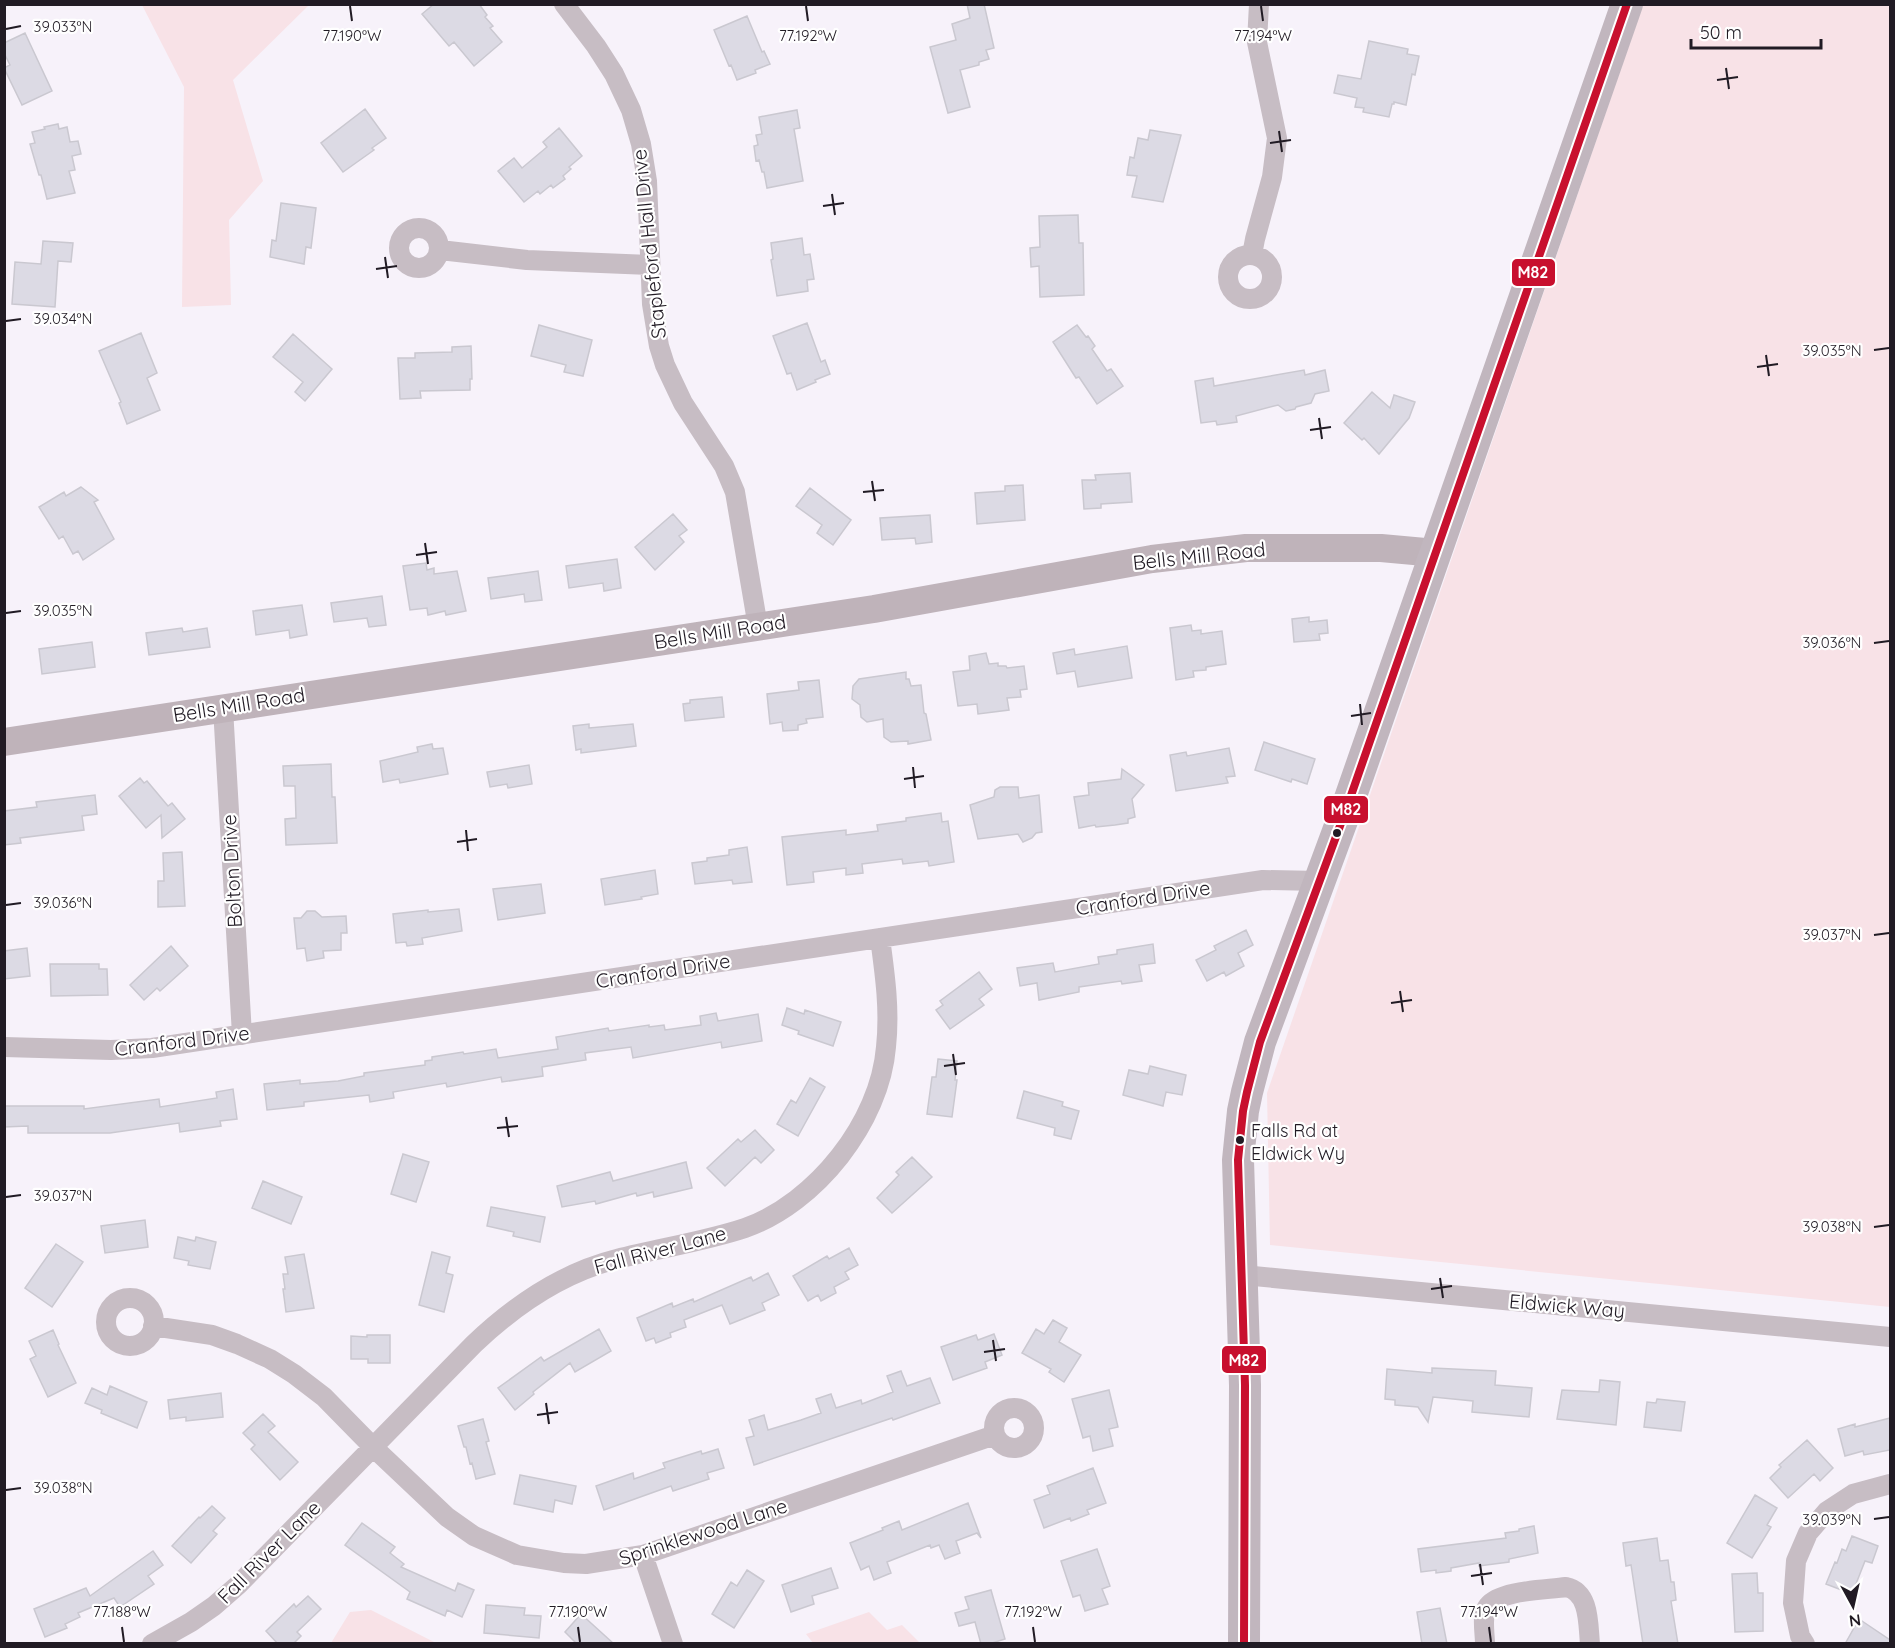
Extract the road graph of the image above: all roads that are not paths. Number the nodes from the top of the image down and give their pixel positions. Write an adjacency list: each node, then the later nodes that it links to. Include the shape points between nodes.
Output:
1 (564, 4): 6 (street, Stapleford Hall Drive, via 614,74 631,110 647,181)
2 (1259, 4): 5 (street, via 1257,42 1277,138 1272,177)
3 (1627, 4): 7 (main road)
4 (440, 250): 6 (street, via 527,260)
5 (1252, 255)
6 (650, 265): 8 (street, Stapleford Hall Drive, via 652,304 665,365 735,492)
7 (1436, 554): 8 (street, Bells Mill Road, via 1381,548 1246,548 1038,578); 11 (main road)
8 (758, 627): 9 (street, Bells Mill Road)
9 (223, 708): 10 (street, Bells Mill Road); 13 (street, Bolton Drive)
10 (4, 742)
11 (1320, 881): 12 (street, Cranford Drive, via 1263,880); 15 (main road, via 1260,1042 1243,1111 1238,1160)
12 (880, 938): 13 (street, Cranford Drive); 19 (street, Fall River Lane, via 888,1023 881,1076 866,1116 824,1174 800,1197 747,1227 615,1259 573,1274 536,1294 481,1338)
13 (242, 1035): 14 (street, Cranford Drive, via 152,1048)
14 (4, 1047)
15 (1243, 1275): 17 (street, Eldwick Way); 24 (main road)
16 (153, 1326): 19 (street, Sprinklewood Lane, via 212,1335 270,1359 324,1397)
17 (1890, 1336)
18 (995, 1435): 21 (street, Sprinklewood Lane)
19 (374, 1448): 21 (street, Sprinklewood Lane, via 447,1516 474,1536 517,1555 586,1564); 22 (street, Fall River Lane, via 238,1585 191,1622)
20 (1890, 1484): 27 (street, via 1853,1494 1827,1511 1808,1533 1796,1561 1793,1604)
21 (643, 1555): 23 (street)
22 (152, 1644)
23 (673, 1644)
24 (1245, 1644)
25 (1485, 1644): 26 (street, via 1484,1617 1497,1598 1566,1587 1575,1589 1582,1597)
26 (1590, 1644)
27 (1805, 1644)

